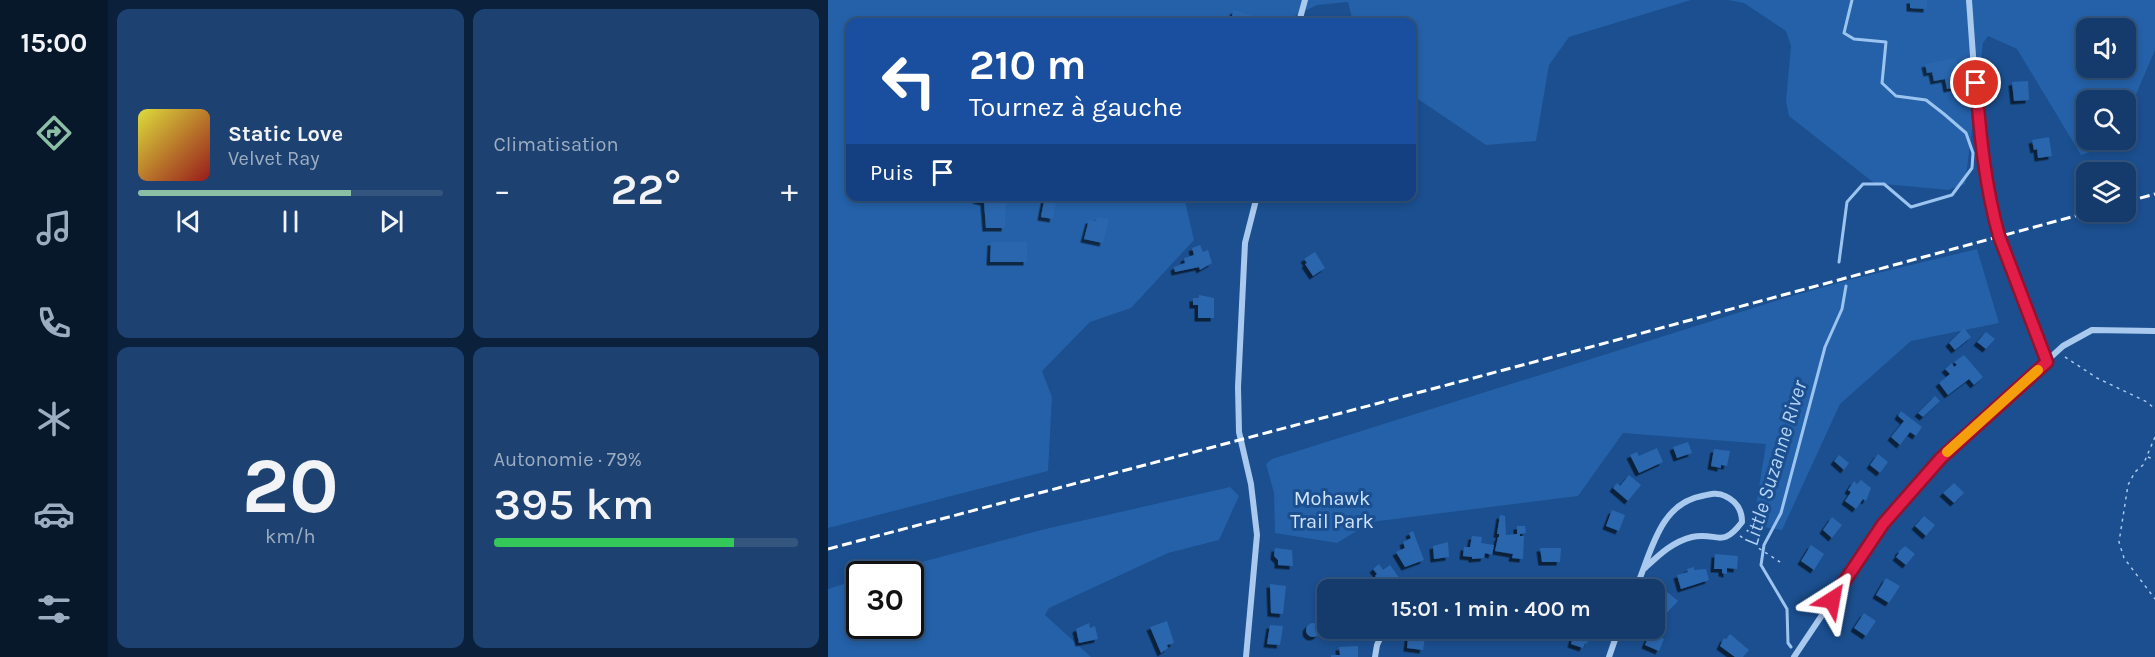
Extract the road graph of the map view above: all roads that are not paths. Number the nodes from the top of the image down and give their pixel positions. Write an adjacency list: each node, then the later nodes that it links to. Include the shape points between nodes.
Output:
1 (1305, 0): 3 (street)
2 (1969, 0): 6 (street, via 1981,146 1994,217)
3 (1300, 18)
4 (1256, 201): 11 (street, via 1245,243 1238,387 1240,438 1257,535)
5 (2155, 331): 6 (street, via 2092,330)
6 (2047, 362): 14 (street, via 1941,458 1890,515)
7 (1645, 568): 7 (street, via 1666,548 1680,541 1727,537 1742,522 1739,507 1723,494 1693,497 1679,506 1658,531); 8 (street)
8 (1640, 579)
9 (1380, 639): 12 (street)
10 (1615, 639): 13 (street)
11 (1246, 657)
12 (1375, 657)
13 (1609, 657)
14 (1794, 657)

